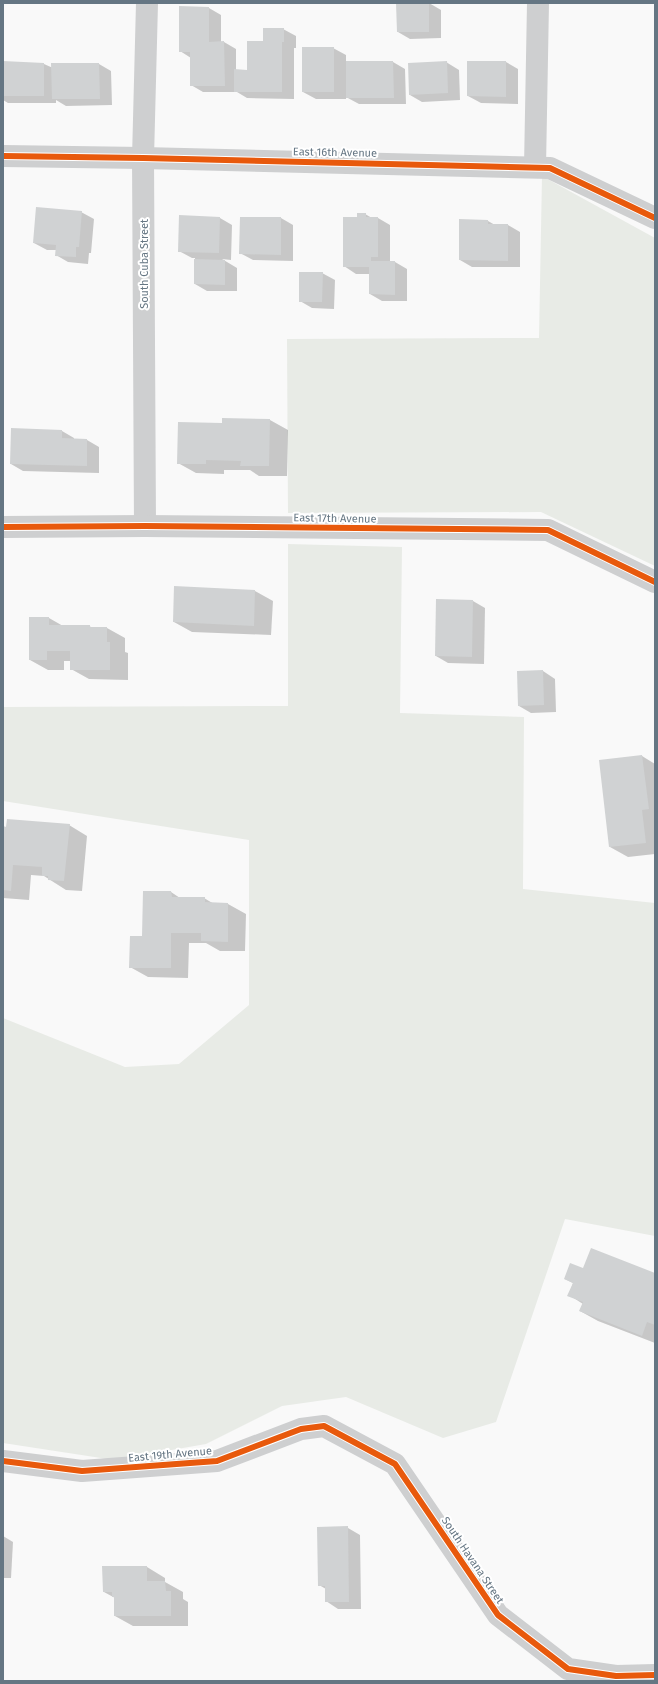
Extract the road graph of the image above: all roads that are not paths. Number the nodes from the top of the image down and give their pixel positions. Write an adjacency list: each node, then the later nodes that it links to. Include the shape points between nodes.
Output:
1 (147, 3): 4 (street, South Cuba Street)
2 (538, 3): 5 (street)
3 (3, 156): 4 (street, East 16th Avenue)
4 (143, 158): 5 (street, East 16th Avenue); 7 (street, South Cuba Street)
5 (535, 167): 6 (street, East 16th Avenue, via 550,168)
6 (655, 218)
7 (146, 526): 8 (street, East 17th Avenue); 9 (street, East 17th Avenue, via 548,530)
8 (3, 527)
9 (655, 582)
10 (3, 1461): 11 (street, East 19th Avenue, via 82,1471 217,1461 301,1429 324,1426)
11 (395, 1464): 12 (street, South Havana Street, via 498,1615 568,1669 616,1676)
12 (655, 1675)

